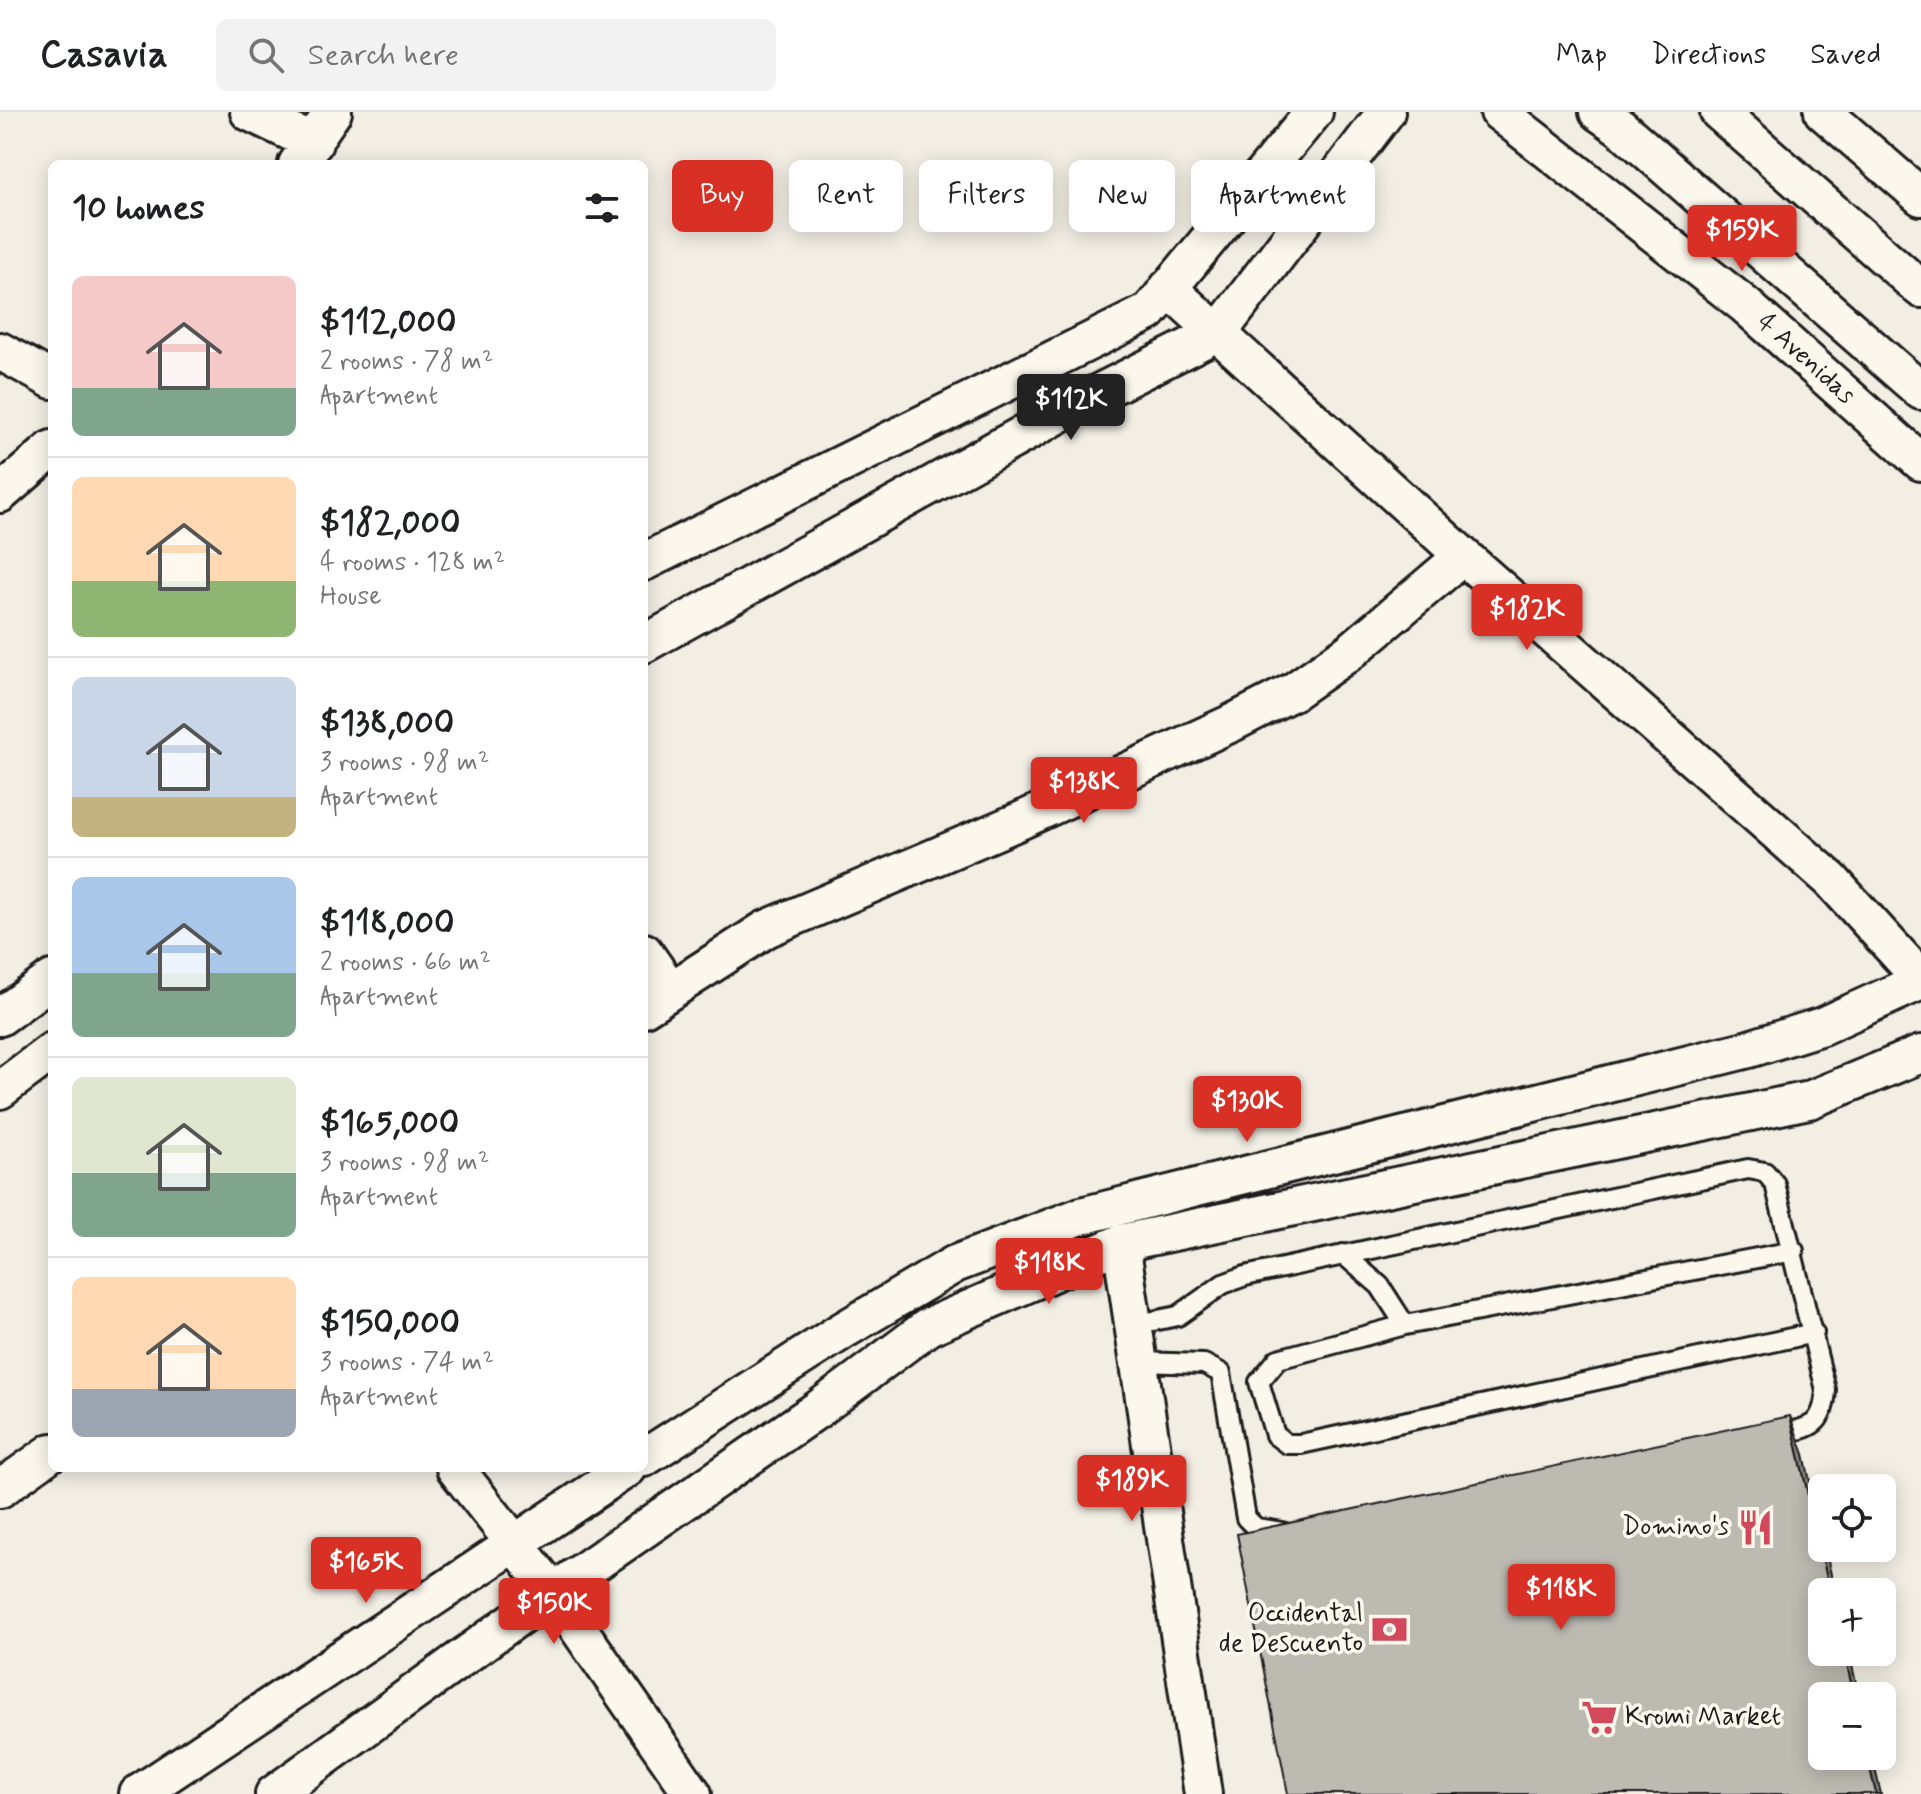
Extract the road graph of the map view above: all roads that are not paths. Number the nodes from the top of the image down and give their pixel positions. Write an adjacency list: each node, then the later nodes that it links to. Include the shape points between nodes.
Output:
1 (249, 112): 9 (street)
2 (333, 112): 9 (street)
3 (1314, 112): 11 (street)
4 (1386, 112): 13 (street)
5 (1499, 112): 18 (street, 4 Avenidas, via 1745,305)
6 (1598, 112): 16 (street, 4 Avenidas)
7 (1719, 112): 12 (street)
8 (1823, 112): 10 (street)
9 (306, 154)
10 (1921, 197)
11 (1168, 288): 13 (street); 21 (street, via 1149,312)
12 (1921, 289)
13 (1219, 332): 20 (street); 22 (street, via 1094,395)
14 (0, 351): 15 (street)
15 (48, 378)
16 (1921, 391)
17 (48, 452): 19 (street)
18 (1921, 462)
19 (0, 494)
20 (1463, 556): 24 (street, via 1831,880); 26 (street, via 1351,651 1294,691 1022,820 766,929)
21 (648, 560)
22 (648, 642)
23 (648, 966): 26 (street)
24 (1921, 980): 40 (street, via 1822,1026 1749,1049 1081,1216 955,1264)
25 (48, 982): 27 (street)
26 (657, 998)
27 (0, 1017)
28 (48, 1054): 30 (street)
29 (1921, 1054): 31 (street, via 1809,1100)
30 (0, 1090)
31 (1121, 1243): 34 (street); 46 (street, via 928,1327)
32 (1794, 1251): 33 (lane, via 1775,1184 1765,1172 1748,1169); 35 (lane); 36 (lane)
33 (1343, 1254): 34 (lane, via 1245,1276 1223,1284 1178,1316); 35 (lane, via 1380,1286)
34 (1133, 1325): 37 (street)
35 (1405, 1325): 36 (lane, via 1278,1359 1259,1382 1275,1435 1287,1444 1301,1444)
36 (1814, 1333): 38 (lane, via 1826,1390 1824,1413 1811,1427)
37 (1139, 1362): 44 (lane, via 1204,1364 1221,1373 1246,1518 1256,1528 1275,1533); 50 (street)
38 (1750, 1439)
39 (48, 1455): 43 (street)
40 (648, 1455)
41 (458, 1472): 45 (street)
42 (622, 1472): 45 (street)
43 (0, 1489)
44 (1305, 1527)
45 (513, 1542): 46 (street); 47 (street)
46 (553, 1592): 48 (street); 49 (street)
47 (138, 1794)
48 (274, 1794)
49 (693, 1794)
50 (1203, 1794)

